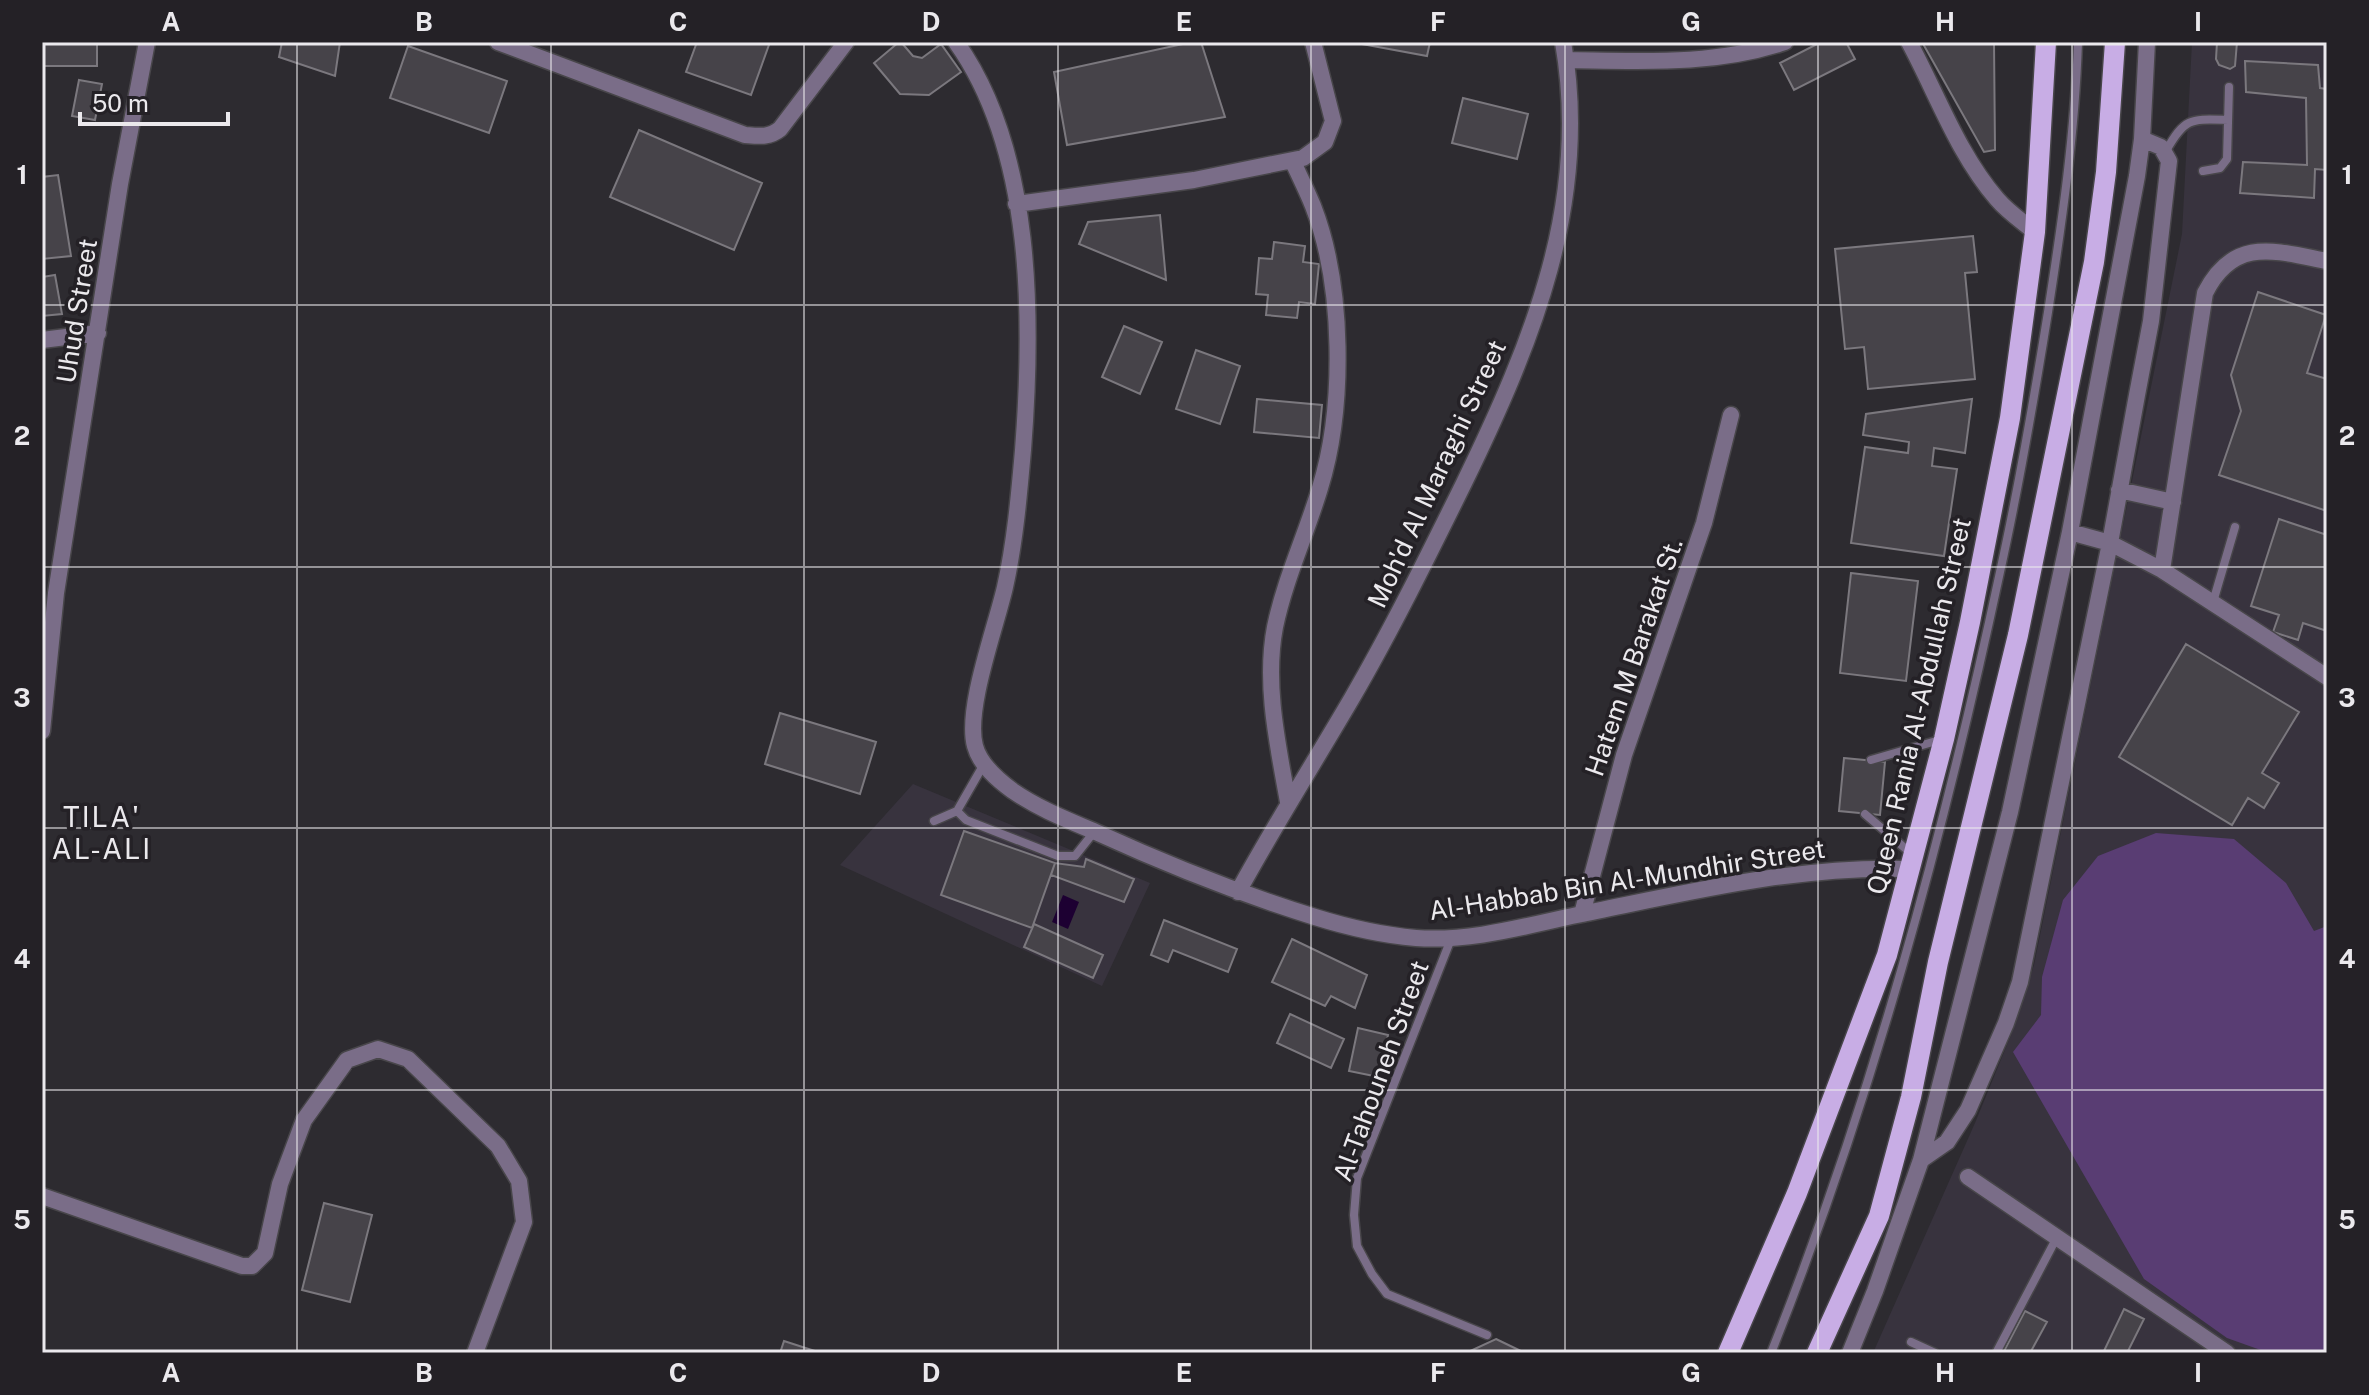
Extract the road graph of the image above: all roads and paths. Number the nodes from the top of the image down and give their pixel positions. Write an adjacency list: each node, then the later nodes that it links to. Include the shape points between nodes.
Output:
1 (147, 42): 23 (street, Uhud Street)
2 (498, 42): 3 (street, via 745,135 767,136 787,122)
3 (846, 42)
4 (956, 42): 20 (street, Al-Habbab Bin Al-Mundhir Street, via 997,120)
5 (1313, 42): 18 (street, via 1333,121 1325,142)
6 (1563, 42): 13 (street, Moh'd Al Maraghi Street)
7 (1785, 42): 13 (street, via 1724,58)
8 (1909, 42): 21 (street, via 1983,180)
9 (2046, 42): 21 (main road, Queen Rania Al-Abdullah Street)
10 (2078, 42): 56 (lane, via 2071,156 2032,416 1977,678 1887,1024 1819,1230)
11 (2115, 42): 57 (main road, via 2094,262 2018,635 1879,1216)
12 (2147, 42): 16 (street)
13 (1566, 60): 39 (street, Moh'd Al Maraghi Street, via 1569,179 1535,321 1494,420 1414,583 1352,699)
14 (2229, 87): 15 (lane)
15 (2228, 120): 17 (lane, via 2186,123); 19 (lane, via 2226,163)
16 (2142, 139): 17 (street); 29 (street)
17 (2166, 151): 26 (street, via 2151,321)
18 (1293, 162): 20 (street); 39 (street, via 1328,258 1337,348 1327,463 1275,629 1272,692)
19 (2203, 171)
20 (1016, 204): 38 (street, Al-Habbab Bin Al-Mundhir Street, via 1024,266 1027,384 1006,584 975,701 972,732)
21 (2035, 232): 36 (main road, Queen Rania Al-Abdullah Street, via 2010,418)
22 (2327, 261): 27 (street, via 2260,250 2242,254 2213,276 2205,293)
23 (98, 333): 24 (street); 32 (street, Uhud Street)
24 (42, 340)
25 (1731, 415): 46 (street, Hatem M Barakat St., via 1704,523 1624,755)
26 (2119, 490): 27 (street); 30 (street)
27 (2173, 502): 31 (street)
28 (2235, 527): 33 (lane)
29 (2070, 532): 30 (street); 48 (street, via 2010,812)
30 (2110, 543): 31 (street); 48 (street, via 2016,994 1968,1110 1947,1142)
31 (2162, 570): 33 (street)
32 (49, 591): 35 (street, Uhud Street)
33 (2213, 603): 34 (street)
34 (2327, 677)
35 (42, 731)
36 (1944, 739): 37 (lane); 44 (main road, Queen Rania Al-Abdullah Street)
37 (1871, 760)
38 (984, 763): 40 (lane); 43 (street, Al-Habbab Bin Al-Mundhir Street, via 1017,794)
39 (1288, 802): 45 (street, Moh'd Al Maraghi Street)
40 (957, 811): 42 (lane); 43 (lane, via 966,820 1058,856 1075,856)
41 (1865, 814): 44 (lane)
42 (934, 821)
43 (1094, 832): 45 (street, Al-Habbab Bin Al-Mundhir Street)
44 (1911, 862): 46 (street, Al-Habbab Bin Al-Mundhir Street, via 1744,882); 55 (main road, Queen Rania Al-Abdullah Street, via 1887,955 1797,1193)
45 (1238, 892): 47 (street, Al-Habbab Bin Al-Mundhir Street, via 1379,933)
46 (1582, 914): 47 (street, Al-Habbab Bin Al-Mundhir Street)
47 (1451, 939): 52 (lane, Al-Tahouneh Street, via 1357,1178 1354,1215 1357,1246 1387,1294)
48 (1921, 1160): 58 (street)
49 (1968, 1177): 51 (street)
50 (42, 1196): 54 (street, via 252,1266 265,1253 280,1184 304,1120 347,1060 378,1049 408,1059 498,1146 519,1181 524,1222)
51 (2057, 1237): 60 (lane); 61 (street)
52 (1487, 1335)
53 (1911, 1342): 59 (lane)
54 (475, 1353)
55 (1728, 1353)
56 (1771, 1353)
57 (1817, 1353)
58 (1850, 1353)
59 (1935, 1353)
60 (1996, 1353)
61 (2227, 1353)

